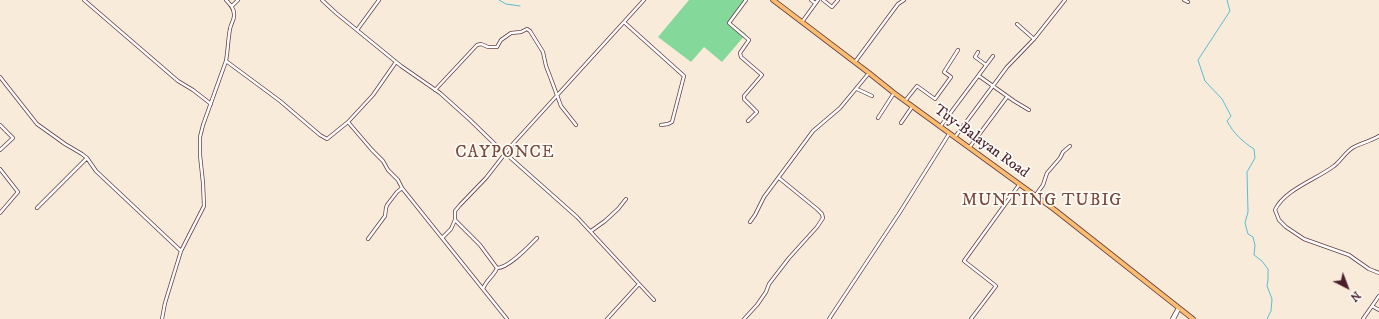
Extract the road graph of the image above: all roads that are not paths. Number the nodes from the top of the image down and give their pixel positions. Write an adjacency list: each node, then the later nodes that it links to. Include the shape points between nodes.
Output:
1 (84, 0): 42 (street, via 178,81)
2 (226, 0): 18 (street)
3 (238, 0): 18 (street)
4 (322, 0): 22 (street)
5 (379, 0): 22 (street)
6 (644, 0): 20 (street)
7 (746, 0): 46 (street, via 729,23 749,40 740,55 762,75 744,96 757,112)
8 (773, 0): 19 (main road, Tuy-Balayan Road)
9 (811, 0): 17 (street)
10 (818, 0): 17 (street)
11 (823, 0): 12 (street, via 832,7)
12 (838, 0)
13 (904, 0): 29 (street, via 898,4)
14 (1065, 0): 23 (street)
15 (1184, 0): 16 (street)
16 (1188, 2)
17 (815, 3): 19 (street)
18 (232, 6): 27 (street, via 234,19)
19 (802, 22): 29 (main road, Tuy-Balayan Road)
20 (625, 23): 38 (street); 51 (street, via 684,76 672,122)
21 (1016, 24): 23 (street)
22 (357, 30): 28 (street)
23 (1034, 39): 34 (street, via 1007,66)
24 (958, 50): 41 (street, via 944,72 951,77 935,99 916,86)
25 (978, 52): 30 (street, via 975,57)
26 (993, 56): 30 (street)
27 (226, 61): 42 (street); 47 (street, via 324,138 329,138)
28 (396, 62): 36 (street); 47 (street, via 376,91)
29 (855, 62): 31 (main road, Tuy-Balayan Road)
30 (986, 66): 32 (street)
31 (869, 73): 35 (street); 37 (main road, Tuy-Balayan Road)
32 (979, 76): 34 (street); 52 (street)
33 (0, 77): 60 (street, via 37,124)
34 (992, 87): 40 (street); 55 (street)
35 (857, 89): 39 (street); 62 (street, via 840,108 813,131)
36 (435, 90): 38 (street, via 477,45 497,47 501,40 511,33 527,29 543,52); 59 (street)
37 (894, 93): 41 (main road, Tuy-Balayan Road); 45 (street)
38 (557, 96): 49 (street, via 561,106); 59 (street)
39 (872, 96)
40 (1007, 97): 44 (street); 57 (street)
41 (905, 101): 43 (main road, Tuy-Balayan Road)
42 (211, 104): 75 (street, via 203,125 200,144 204,206)
43 (912, 107): 48 (street); 52 (main road, Tuy-Balayan Road)
44 (1029, 110)
45 (878, 118)
46 (748, 121)
47 (348, 122): 64 (street, via 383,161)
48 (901, 123)
49 (576, 124)
50 (0, 125): 58 (street, via 13,138)
51 (661, 125)
52 (940, 127): 53 (main road, Tuy-Balayan Road)
53 (949, 134): 55 (main road, Tuy-Balayan Road); 89 (street)
54 (1379, 136): 77 (street, via 1352,148 1332,167 1290,194 1275,210 1279,220 1304,239 1349,255)
55 (954, 138): 57 (main road, Tuy-Balayan Road)
56 (1070, 146): 65 (street, via 1047,173 1043,185)
57 (969, 148): 63 (main road, Tuy-Balayan Road)
58 (0, 150)
59 (506, 153): 69 (street, via 455,211); 71 (street)
60 (87, 158): 67 (street); 75 (street, via 96,171)
61 (0, 169): 68 (street, via 18,192)
62 (779, 178): 70 (street); 88 (street, via 817,209 823,218 780,269 766,292)
63 (1019, 185): 65 (main road, Tuy-Balayan Road); 90 (street, via 964,261 996,286)
64 (402, 188): 72 (street); 74 (street, via 387,205 385,216)
65 (1034, 196): 83 (main road, Tuy-Balayan Road)
66 (626, 199): 71 (street)
67 (37, 208)
68 (0, 213)
69 (455, 220): 72 (street, via 451,229); 76 (street, via 480,245)
70 (750, 222)
71 (591, 231): 78 (street)
72 (442, 238): 79 (street)
73 (537, 238): 76 (street, via 515,259)
74 (368, 239)
75 (181, 251): 85 (street)
76 (497, 268): 79 (street)
77 (1379, 273)
78 (639, 284): 81 (street); 87 (street)
79 (483, 289): 86 (street)
80 (1379, 296): 82 (street)
81 (654, 300)
82 (1372, 306): 84 (street); 93 (street)
83 (1179, 308): 91 (street); 92 (main road, Tuy-Balayan Road)
84 (1379, 310)
85 (162, 319)
86 (507, 319)
87 (607, 319)
88 (744, 319)
89 (829, 319)
90 (971, 319)
91 (1173, 319)
92 (1193, 319)
93 (1363, 319)

